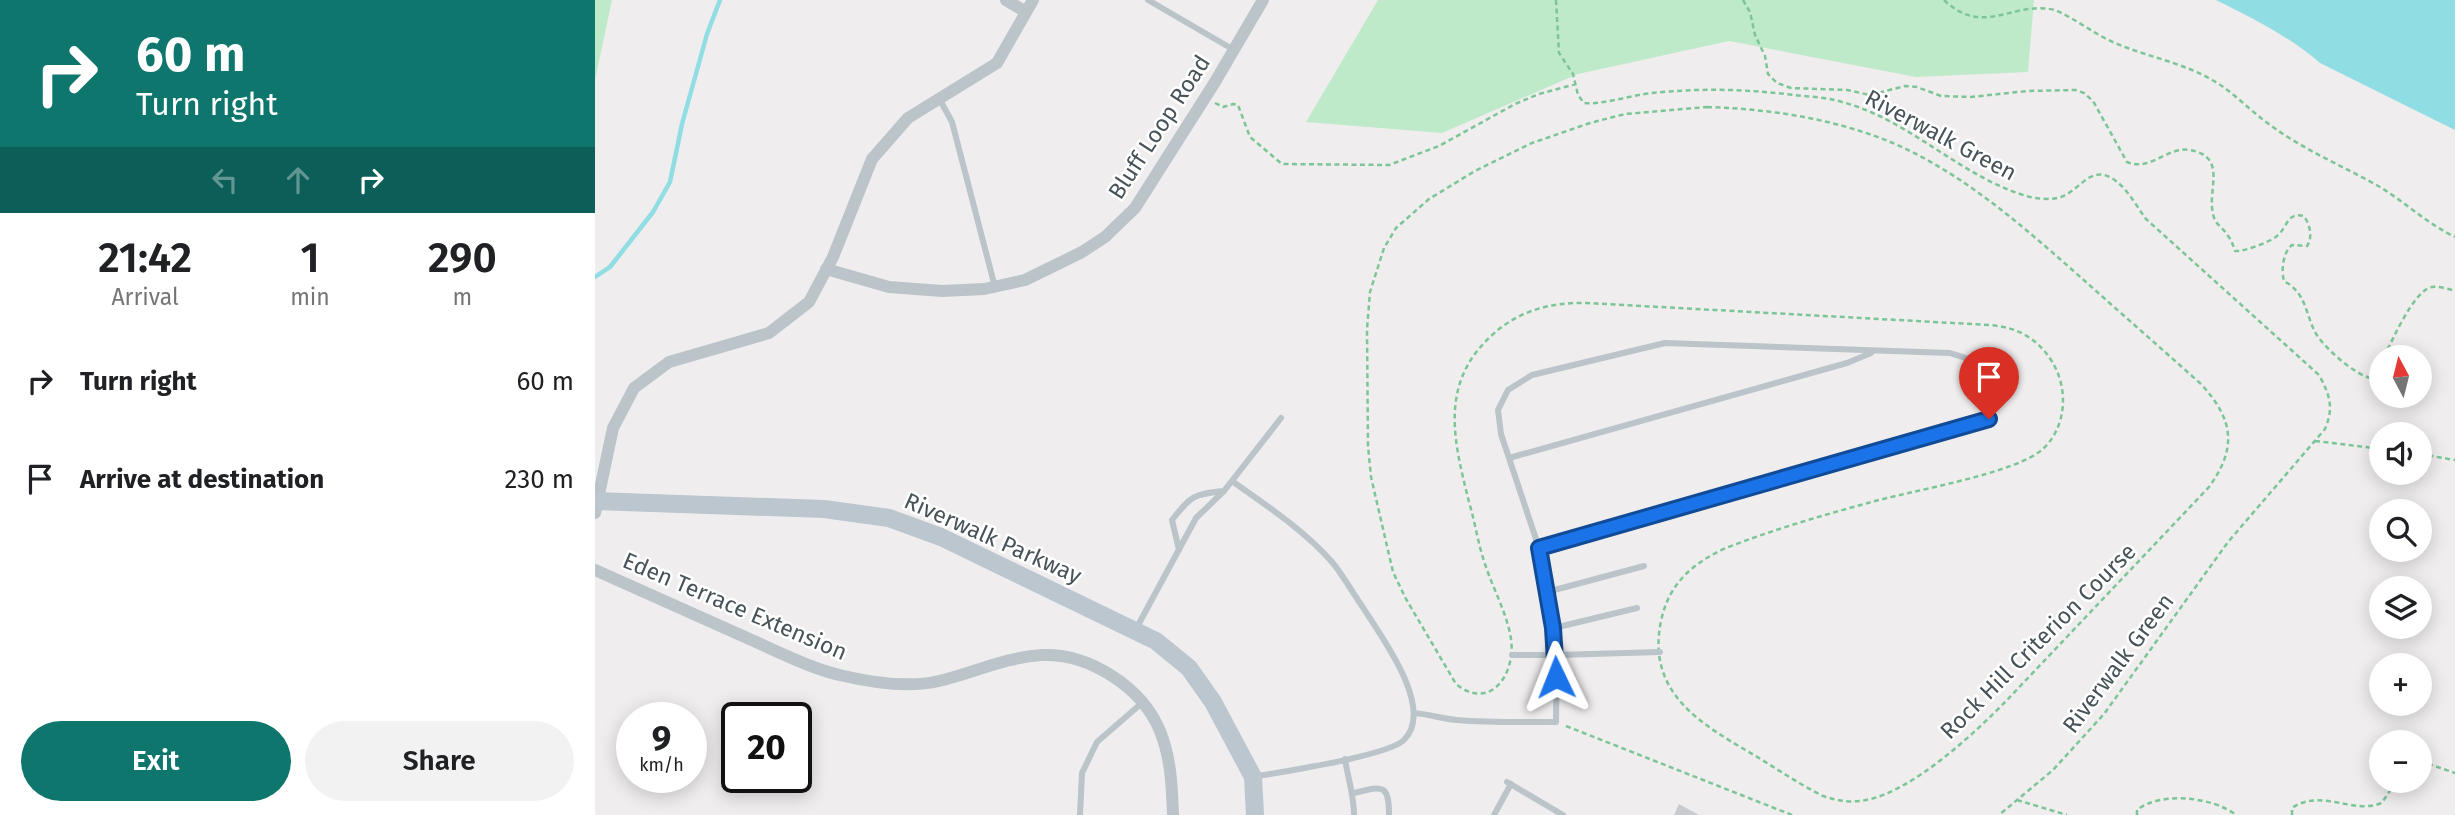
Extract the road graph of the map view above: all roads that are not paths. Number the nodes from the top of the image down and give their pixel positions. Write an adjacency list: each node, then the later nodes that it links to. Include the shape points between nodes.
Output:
1 (1006, 0): 5 (street)
2 (1033, 0): 5 (street)
3 (1148, 0): 6 (lane)
4 (1263, 0): 6 (street, Bluff Loop Road)
5 (1026, 12): 7 (street, via 997,63)
6 (1234, 50): 9 (street, Bluff Loop Road, via 1135,208 1082,253 1025,280)
7 (940, 100): 8 (street, via 908,118 872,159); 9 (lane, via 952,122)
8 (826, 270): 9 (street, Bluff Loop Road, via 889,286 942,291); 15 (street, via 809,302 769,333 669,362 634,388 613,428)
9 (995, 287)
10 (1876, 351): 12 (lane); 12 (lane, via 1665,343 1532,375 1507,390 1499,410); 16 (lane, via 1950,353 1977,363 1991,383 1994,406 1989,419)
11 (1281, 418): 13 (lane)
12 (1509, 458): 16 (lane)
13 (1232, 481): 14 (lane); 28 (lane, via 1292,524 1333,563 1401,666)
14 (1224, 491): 17 (lane, via 1196,519); 17 (lane, via 1199,493 1172,520)
15 (596, 505): 23 (street, Riverwalk Parkway, via 824,509 888,517 941,537)
16 (1539, 548): 20 (lane)
17 (1179, 550): 23 (lane)
18 (1644, 566): 20 (lane)
19 (595, 570): 27 (street, Eden Terrace Extension, via 841,676 907,685 937,682 1014,658 1072,657 1103,670)
20 (1547, 592): 22 (lane)
21 (1637, 608): 22 (lane)
22 (1553, 628): 26 (lane)
23 (1135, 631): 30 (street, Riverwalk Parkway, via 1156,641 1189,668)
24 (1660, 652): 26 (lane)
25 (1512, 654): 26 (lane)
26 (1557, 655): 28 (lane, via 1556,722 1464,720)
27 (1143, 702): 32 (lane, via 1097,742 1082,773); 33 (street, Eden Terrace Extension, via 1160,731 1171,770)
28 (1414, 713): 29 (lane, via 1410,732 1401,743)
29 (1345, 759): 30 (lane); 31 (lane)
30 (1253, 777): 34 (street, Riverwalk Parkway)
31 (1354, 793): 35 (lane); 36 (lane, via 1386,792)
32 (1080, 815)
33 (1173, 815)
34 (1255, 815)
35 (1354, 815)
36 (1389, 815)
37 (1494, 815): 38 (lane, via 1509,783)
38 (1563, 815)

